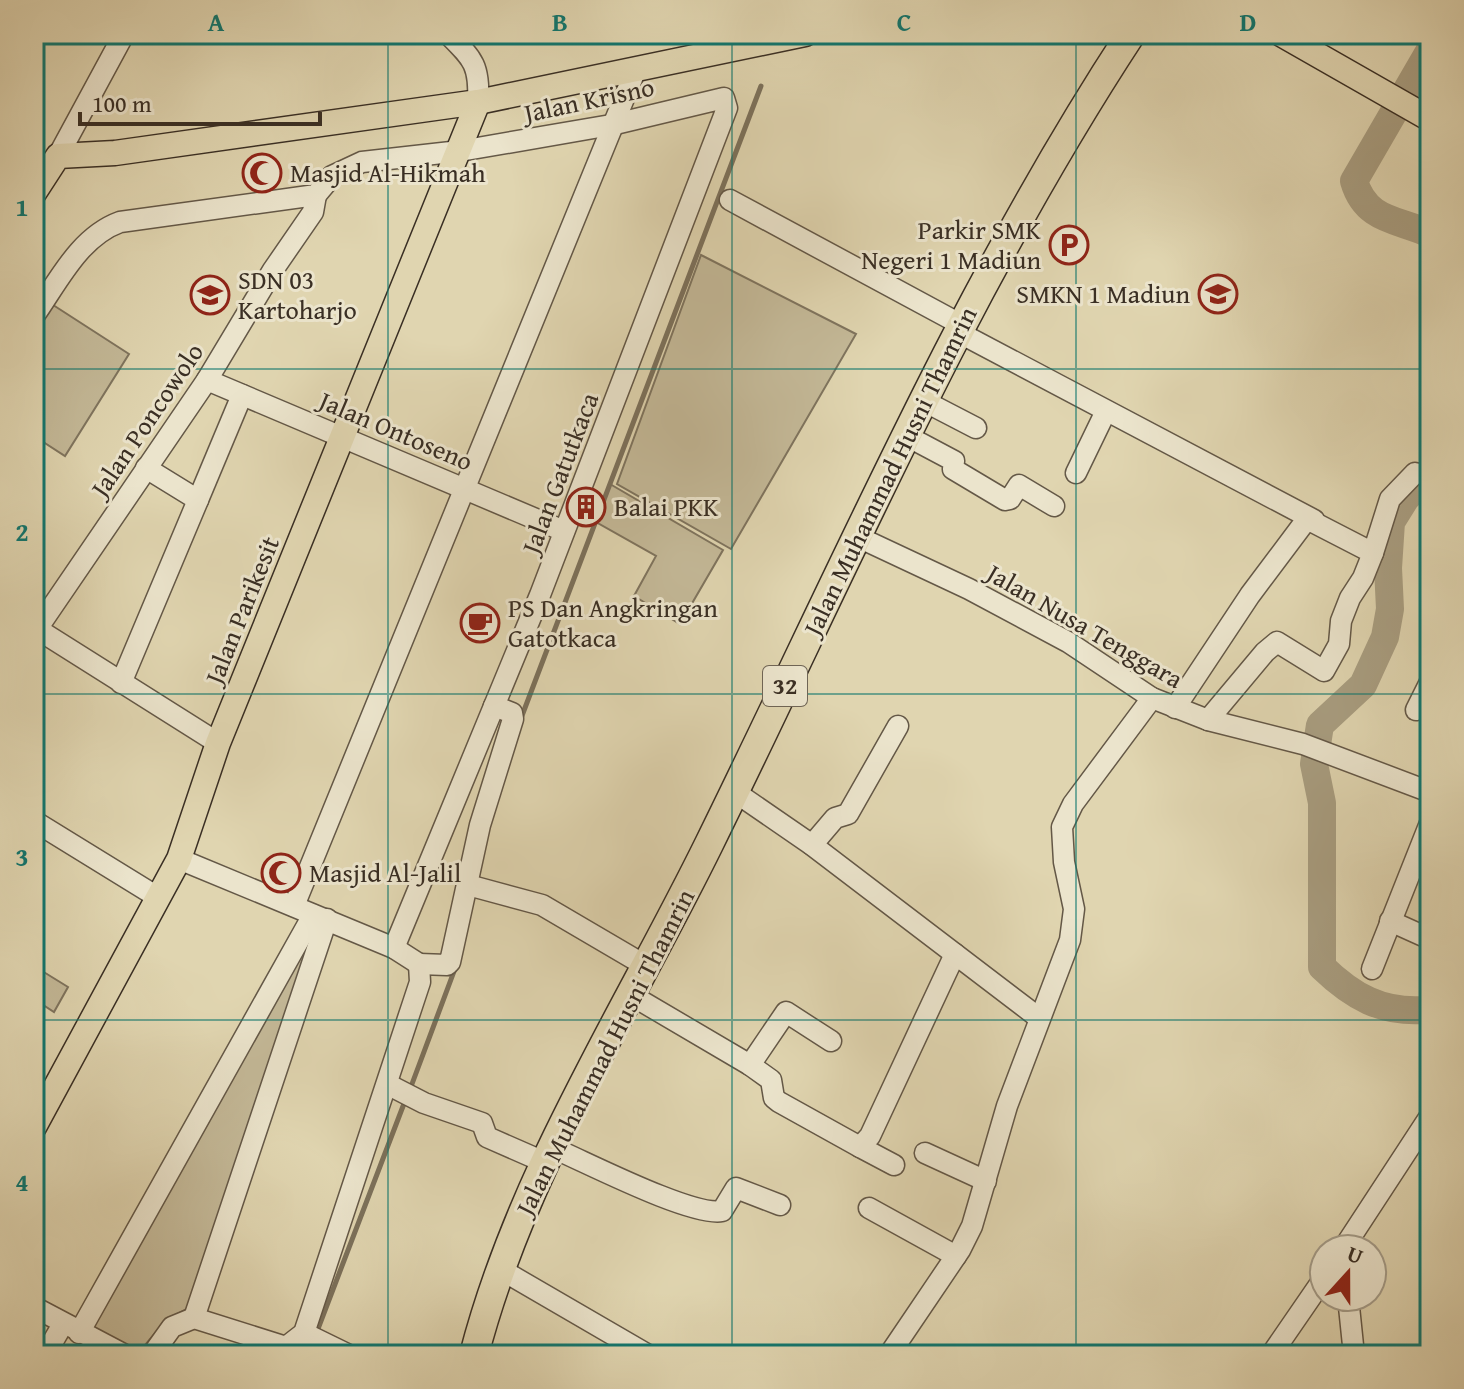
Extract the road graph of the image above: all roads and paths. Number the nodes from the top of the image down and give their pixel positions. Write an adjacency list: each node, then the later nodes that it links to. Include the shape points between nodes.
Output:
1 (124, 34): 12 (street)
2 (448, 34): 7 (street, via 475,63)
3 (805, 34): 6 (main road)
4 (1131, 34): 17 (highway, Jalan Muhammad Husni Thamrin / 32)
5 (1281, 34): 9 (main road)
6 (636, 69): 7 (main road); 10 (street)
7 (478, 102): 11 (main road, Jalan Parikesit); 12 (main road, via 115,153)
8 (726, 102): 10 (street, Jalan Krisno, via 720,97); 32 (street, Jalan Gatutkaca)
9 (1422, 114)
10 (611, 125): 11 (street, Jalan Krisno); 28 (street)
11 (460, 151): 14 (street, Jalan Krisno, via 362,162 332,176); 24 (main road, Jalan Parikesit)
12 (58, 156): 13 (main road)
13 (34, 193)
14 (316, 195): 16 (street, via 104,228 84,246); 18 (street, Jalan Poncowolo, via 313,212)
15 (730, 200): 17 (street)
16 (34, 316)
17 (958, 328): 20 (highway, Jalan Muhammad Husni Thamrin / 32); 21 (street)
18 (207, 380): 19 (street, Jalan Ontoseno); 25 (street, Jalan Poncowolo)
19 (242, 395): 24 (street, Jalan Ontoseno); 29 (street)
20 (922, 400): 22 (street); 23 (highway, Jalan Muhammad Husni Thamrin / 32)
21 (1106, 411): 26 (street); 31 (street)
22 (976, 428)
23 (905, 435): 30 (street, via 954,461 953,469 1005,500 1019,485); 33 (highway, Jalan Muhammad Husni Thamrin / 32)
24 (342, 437): 28 (street, Jalan Ontoseno); 44 (main road, Jalan Parikesit)
25 (146, 468): 29 (street); 35 (street, Jalan Poncowolo)
26 (1076, 473)
27 (1415, 473): 34 (street, via 1390,499)
28 (466, 489): 32 (street, Jalan Ontoseno); 53 (street)
29 (198, 500): 37 (street)
30 (1054, 506)
31 (1314, 520): 34 (street); 40 (street, via 1307,519 1250,595)
32 (564, 531): 39 (street, Jalan Gatutkaca)
33 (856, 536): 38 (street, Jalan Nusa Tenggara, via 1054,635); 45 (highway, Jalan Muhammad Husni Thamrin / 32)
34 (1373, 553): 42 (street, via 1324,671 1277,642)
35 (36, 628): 37 (street)
36 (1430, 682): 41 (street)
37 (121, 683): 44 (street)
38 (1152, 698): 40 (street, Jalan Nusa Tenggara); 62 (street, via 1073,804 1062,827 1075,923)
39 (494, 706): 51 (street, via 512,713 513,719 480,825); 56 (street, Jalan Gatutkaca)
40 (1175, 708): 42 (street, Jalan Nusa Tenggara)
41 (1416, 710)
42 (1208, 720): 46 (street, Jalan Nusa Tenggara, via 1303,744)
43 (898, 726): 49 (street, via 848,814 835,818)
44 (218, 743): 50 (main road, Jalan Parikesit)
45 (735, 792): 49 (street); 58 (highway, Jalan Muhammad Husni Thamrin / 32)
46 (1430, 792)
47 (34, 821): 52 (street)
48 (1430, 823): 54 (street)
49 (812, 845): 57 (street)
50 (179, 859): 52 (main road, Jalan Parikesit); 53 (street)
51 (473, 886): 58 (street, via 542,905); 60 (street, via 450,962)
52 (159, 898): 67 (main road, Jalan Parikesit)
53 (311, 913): 56 (street); 81 (street); 82 (street)
54 (1390, 921): 55 (street); 59 (street)
55 (1430, 939)
56 (394, 948): 60 (street)
57 (955, 954): 62 (street); 68 (street, via 870,1136)
58 (646, 966): 61 (highway, Jalan Muhammad Husni Thamrin / 32)
59 (1372, 969)
60 (420, 973): 65 (street)
61 (631, 995): 64 (street); 70 (highway, Jalan Muhammad Husni Thamrin / 32)
62 (1039, 1018): 72 (street)
63 (831, 1041): 64 (street, via 786,1012)
64 (750, 1065): 68 (street, via 771,1080 779,1102)
65 (387, 1084): 70 (street, via 482,1123 487,1137); 83 (street)
66 (1430, 1116): 75 (street)
67 (34, 1127)
68 (860, 1147): 71 (street)
69 (925, 1153): 72 (street)
70 (549, 1155): 73 (street, via 711,1212 722,1211 736,1188); 77 (highway, Jalan Muhammad Husni Thamrin / 32)
71 (894, 1165)
72 (986, 1181): 76 (street)
73 (780, 1205)
74 (869, 1208): 76 (street)
75 (1353, 1233)
76 (956, 1256): 91 (street)
77 (500, 1269): 89 (highway, Jalan Muhammad Husni Thamrin / 32); 90 (street)
78 (1308, 1301): 92 (street)
79 (34, 1307): 82 (street)
80 (1350, 1313): 93 (street)
81 (194, 1318): 84 (street); 87 (street, via 172,1327)
82 (71, 1329): 85 (street); 86 (street)
83 (304, 1333): 84 (street); 88 (street)
84 (284, 1351)
85 (45, 1355)
86 (125, 1355)
87 (152, 1355)
88 (349, 1355)
89 (474, 1355)
90 (648, 1355)
91 (889, 1355)
92 (1271, 1355)
93 (1354, 1355)

